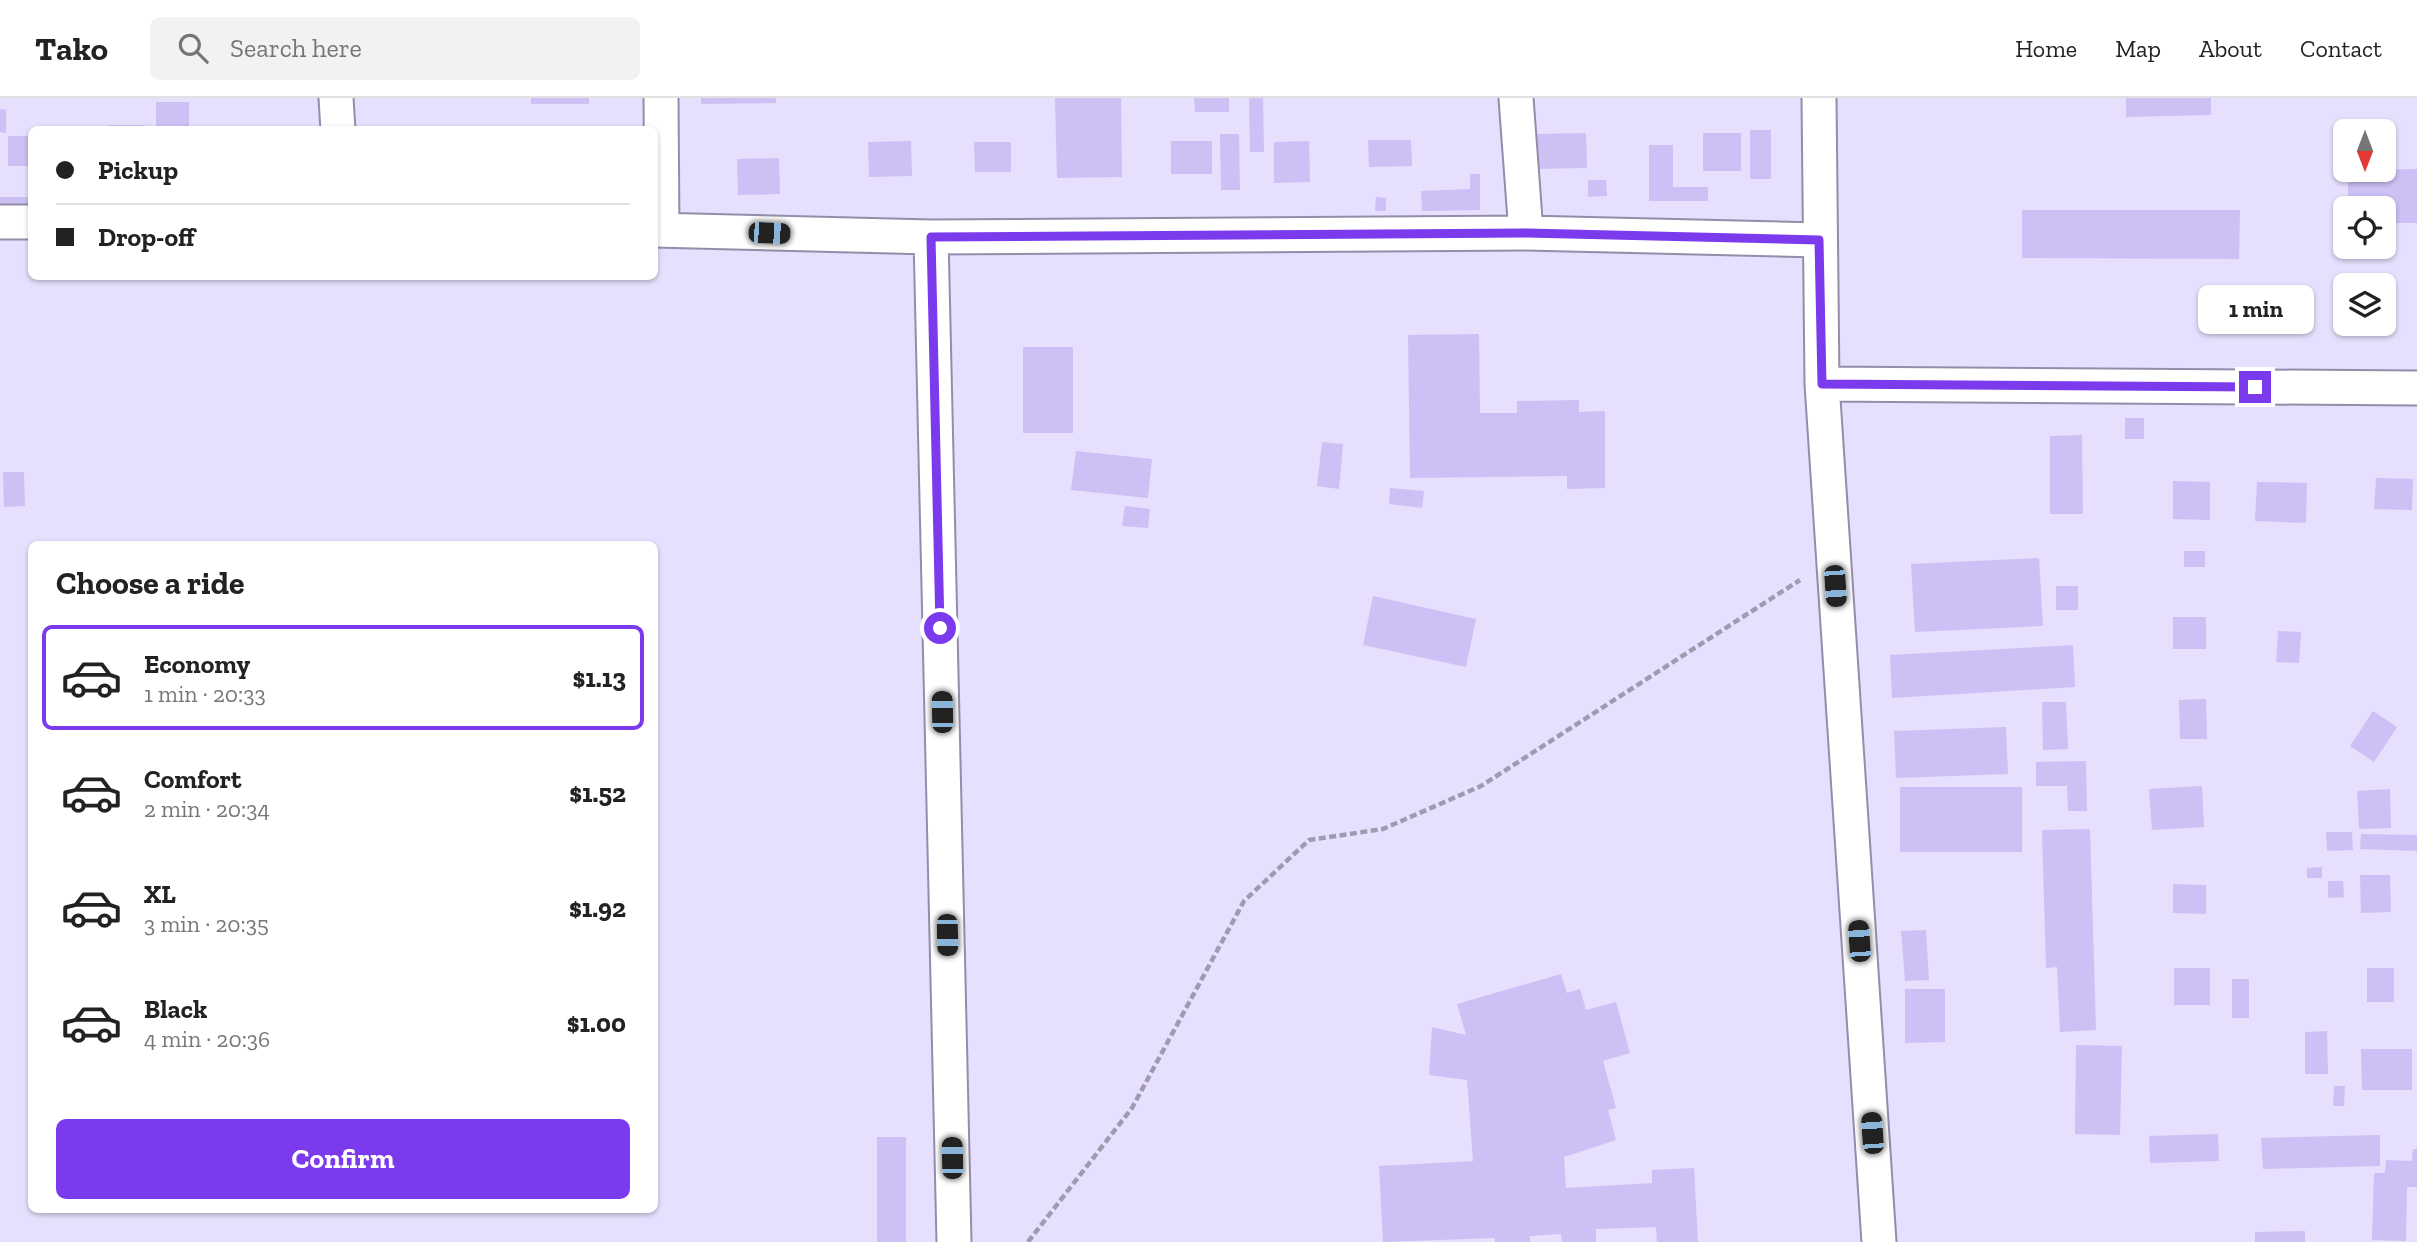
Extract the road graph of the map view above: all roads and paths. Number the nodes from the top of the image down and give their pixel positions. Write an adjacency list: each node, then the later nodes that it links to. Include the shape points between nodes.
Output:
1 (336, 98): 5 (street)
2 (661, 98): 8 (street)
3 (1516, 98): 9 (street)
4 (1819, 98): 11 (street)
5 (338, 126)
6 (0, 222): 7 (street)
7 (28, 222)
8 (658, 230): 10 (street)
9 (1527, 233): 10 (street); 11 (street)
10 (931, 237): 15 (street)
11 (1819, 240): 12 (street)
12 (1822, 384): 13 (street); 14 (street)
13 (2417, 388)
14 (1833, 558): 16 (path, via 1482,786 1383,829 1309,839 1244,901 1132,1108); 17 (street)
15 (954, 1242)
16 (1028, 1242)
17 (1879, 1242)

